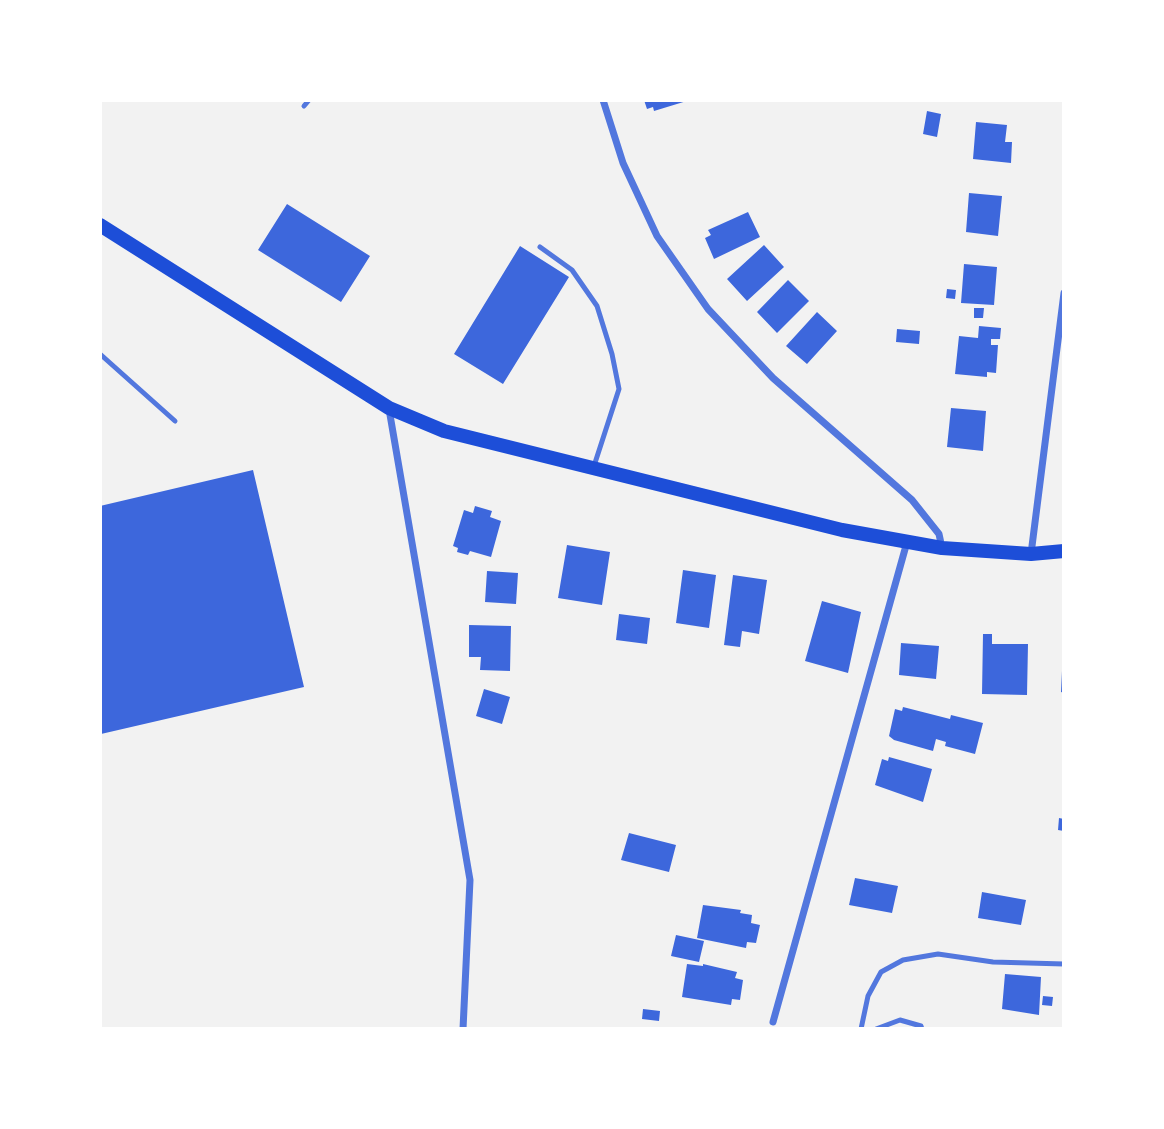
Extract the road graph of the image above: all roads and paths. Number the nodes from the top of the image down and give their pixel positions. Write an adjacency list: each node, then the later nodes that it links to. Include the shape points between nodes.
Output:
1 (309, 100): 3 (lane)
2 (603, 100): 12 (street, via 624,163 657,236 708,309 773,378 912,500 939,534)
3 (304, 106)
4 (100, 225): 8 (main road)
5 (540, 247): 10 (lane, via 572,270 597,306 612,354 619,389)
6 (1064, 293): 14 (street)
7 (100, 354): 9 (lane)
8 (389, 408): 10 (main road, via 444,430); 17 (street, via 470,880)
9 (175, 421)
10 (593, 469): 11 (main road)
11 (907, 542): 12 (main road); 16 (street)
12 (942, 548): 14 (main road)
13 (1064, 551): 14 (main road)
14 (1031, 554)
15 (1064, 964): 18 (lane, via 993,962 938,954 903,960 881,972 868,996)
16 (772, 1026)
17 (463, 1029)
18 (861, 1029)
19 (876, 1029): 20 (lane, via 900,1020)
20 (922, 1029)

